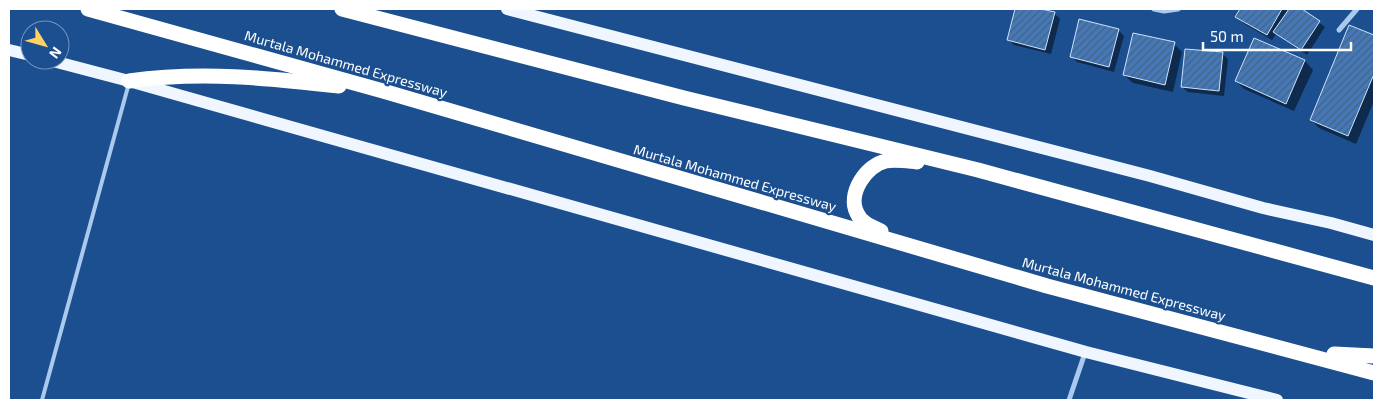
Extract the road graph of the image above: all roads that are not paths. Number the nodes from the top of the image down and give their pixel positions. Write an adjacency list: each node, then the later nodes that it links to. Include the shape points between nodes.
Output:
1 (88, 9): 10 (highway, Murtala Mohammed Expressway)
2 (342, 9): 11 (highway)
3 (507, 9): 12 (main road)
4 (1154, 9): 5 (street)
5 (1178, 9)
6 (1357, 9): 7 (street)
7 (1339, 30)
8 (70, 66): 9 (main road)
9 (129, 81): 10 (highway, via 159,77 254,77); 18 (main road); 21 (lane)
10 (383, 91): 13 (highway, Murtala Mohammed Expressway)
11 (978, 170): 13 (highway, via 886,161 873,166 857,188 854,199 861,219 871,227); 14 (highway)
12 (1374, 235)
13 (940, 255): 17 (highway, Murtala Mohammed Expressway)
14 (1320, 264): 15 (highway); 16 (highway)
15 (1374, 278)
16 (1374, 287)
17 (1288, 349): 19 (highway); 20 (highway, Murtala Mohammed Expressway)
18 (1086, 352): 22 (street); 23 (main road)
19 (1374, 356)
20 (1374, 372)
21 (42, 400)
22 (1069, 400)
23 (1277, 400)

